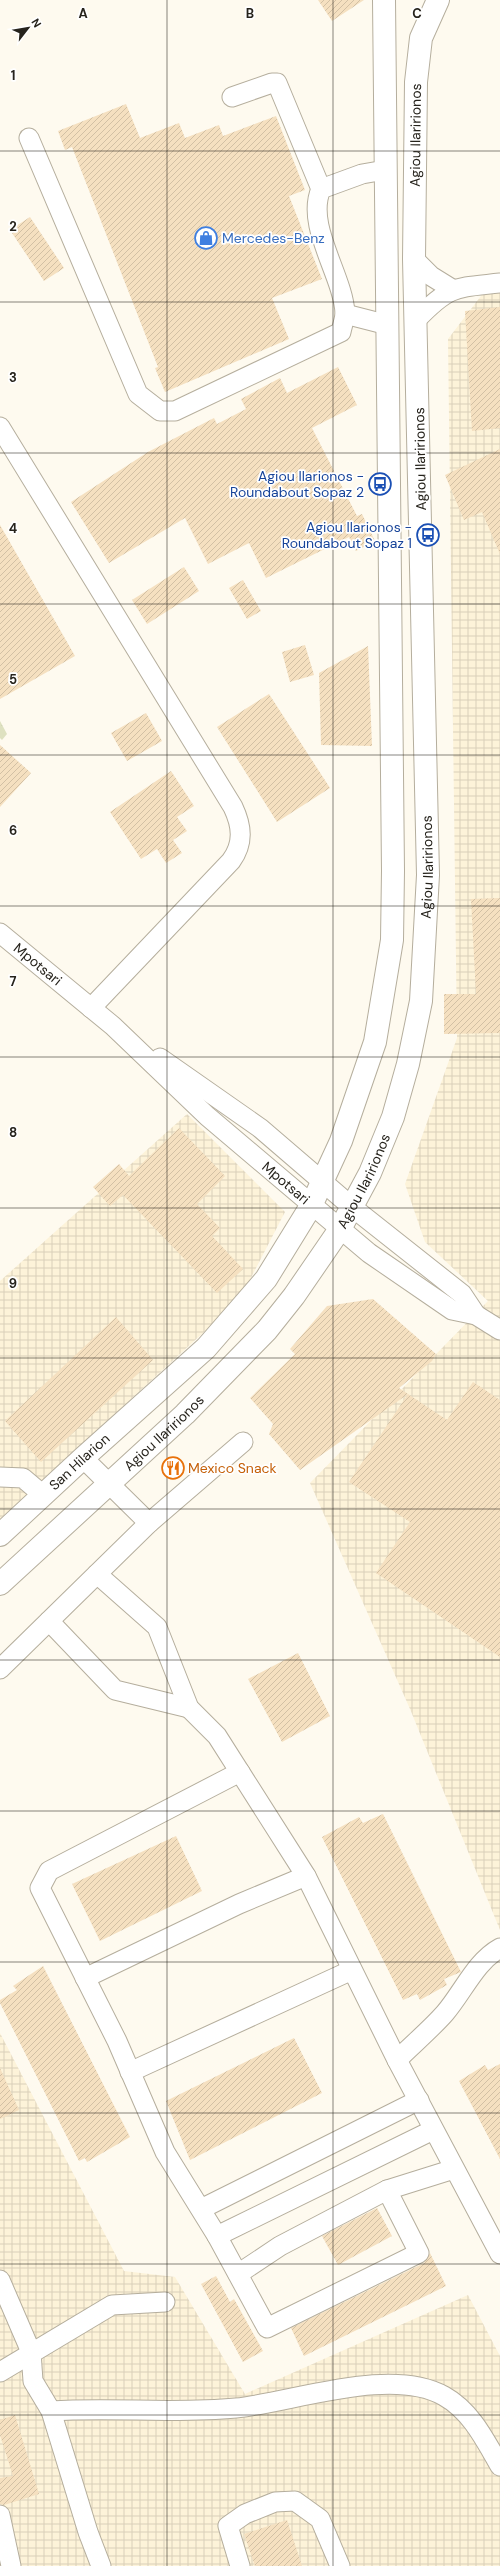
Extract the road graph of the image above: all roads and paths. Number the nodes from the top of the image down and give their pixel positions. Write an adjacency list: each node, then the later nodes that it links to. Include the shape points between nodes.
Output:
1 (384, 0): 5 (main road, Agiou Ilaririonos)
2 (438, 0): 7 (main road, Agiou Ilaririonos, via 425,27 418,50)
3 (232, 97): 6 (street, via 277,83)
4 (29, 138): 10 (street, via 138,394 160,411 175,411 341,332)
5 (385, 170): 6 (street, via 362,174); 12 (main road, Agiou Ilaririonos)
6 (321, 189): 10 (street, via 317,198 318,220)
7 (414, 259): 9 (street, via 431,276); 11 (main road, Agiou Ilaririonos)
8 (500, 283): 9 (street)
9 (452, 289): 11 (street, via 434,301)
10 (345, 314): 12 (street)
11 (417, 319): 19 (main road, Agiou Ilaririonos, via 428,875 422,994 408,1064 393,1117 372,1168)
12 (388, 325): 17 (main road, Agiou Ilaririonos, via 392,940 375,1042 341,1141)
13 (0, 427): 15 (street, via 233,807 240,828 240,846 231,861)
14 (0, 933): 15 (street, Mpotsari)
15 (91, 1008): 16 (street, Mpotsari)
16 (112, 1026): 17 (street, Mpotsari, via 260,1128); 18 (street, Mpotsari, via 207,1116)
17 (323, 1182): 18 (main road, Agiou Ilaririonos); 19 (street, Mpotsari)
18 (312, 1206): 20 (street, Mpotsari); 23 (main road, Agiou Ilaririonos, via 266,1279 206,1348)
19 (352, 1207): 20 (main road, Agiou Ilaririonos); 21 (street, Mpotsari, via 462,1294)
20 (340, 1229): 21 (street, Mpotsari, via 369,1253 452,1310); 27 (main road, Agiou Ilaririonos, via 267,1330 185,1414)
21 (476, 1315): 22 (street, Mpotsari)
22 (500, 1330)
23 (161, 1390): 25 (main road, San Hilarion)
24 (243, 1442): 29 (street)
25 (83, 1458): 27 (street); 28 (main road, San Hilarion)
26 (0, 1476): 28 (street, via 23,1478)
27 (109, 1484): 29 (street); 32 (main road, Agiou Ilaririonos)
28 (43, 1496): 30 (main road, San Hilarion)
29 (149, 1523): 31 (street)
30 (0, 1535)
31 (97, 1574): 33 (street); 35 (street, via 157,1627)
32 (0, 1584)
33 (49, 1622): 34 (street); 35 (street, via 115,1690)
34 (0, 1669)
35 (189, 1708): 36 (street, via 217,1736)
36 (240, 1772): 37 (street); 40 (street, via 49,1871 40,1888)
37 (306, 1876): 39 (street); 40 (street, via 239,1904)
38 (500, 1948): 41 (street, via 476,1971 446,2013)
39 (352, 1970): 41 (street); 42 (street)
40 (85, 1978): 42 (street)
41 (397, 2060): 43 (street)
42 (130, 2072): 47 (street, via 165,2152)
43 (419, 2100): 44 (street); 47 (street)
44 (433, 2130): 45 (street); 48 (street)
45 (454, 2168): 46 (street); 49 (street)
46 (387, 2190): 50 (street, via 280,2246); 50 (street, via 420,2254 267,2328)
47 (201, 2209): 48 (street)
48 (217, 2236): 50 (street)
49 (500, 2254)
50 (238, 2274)
51 (0, 2280): 53 (street)
52 (165, 2302): 53 (street, via 112,2305)
53 (31, 2352): 54 (street); 55 (street, via 33,2381)
54 (0, 2372)
55 (52, 2411): 56 (street, via 96,2408 237,2408 387,2383 430,2391 444,2396 464,2410); 59 (street, via 88,2532)
56 (500, 2466)
57 (0, 2515): 58 (street)
58 (11, 2566)
59 (101, 2566)
60 (240, 2566): 61 (street, via 228,2526 245,2514 275,2502 295,2501 320,2519)
61 (340, 2566)

